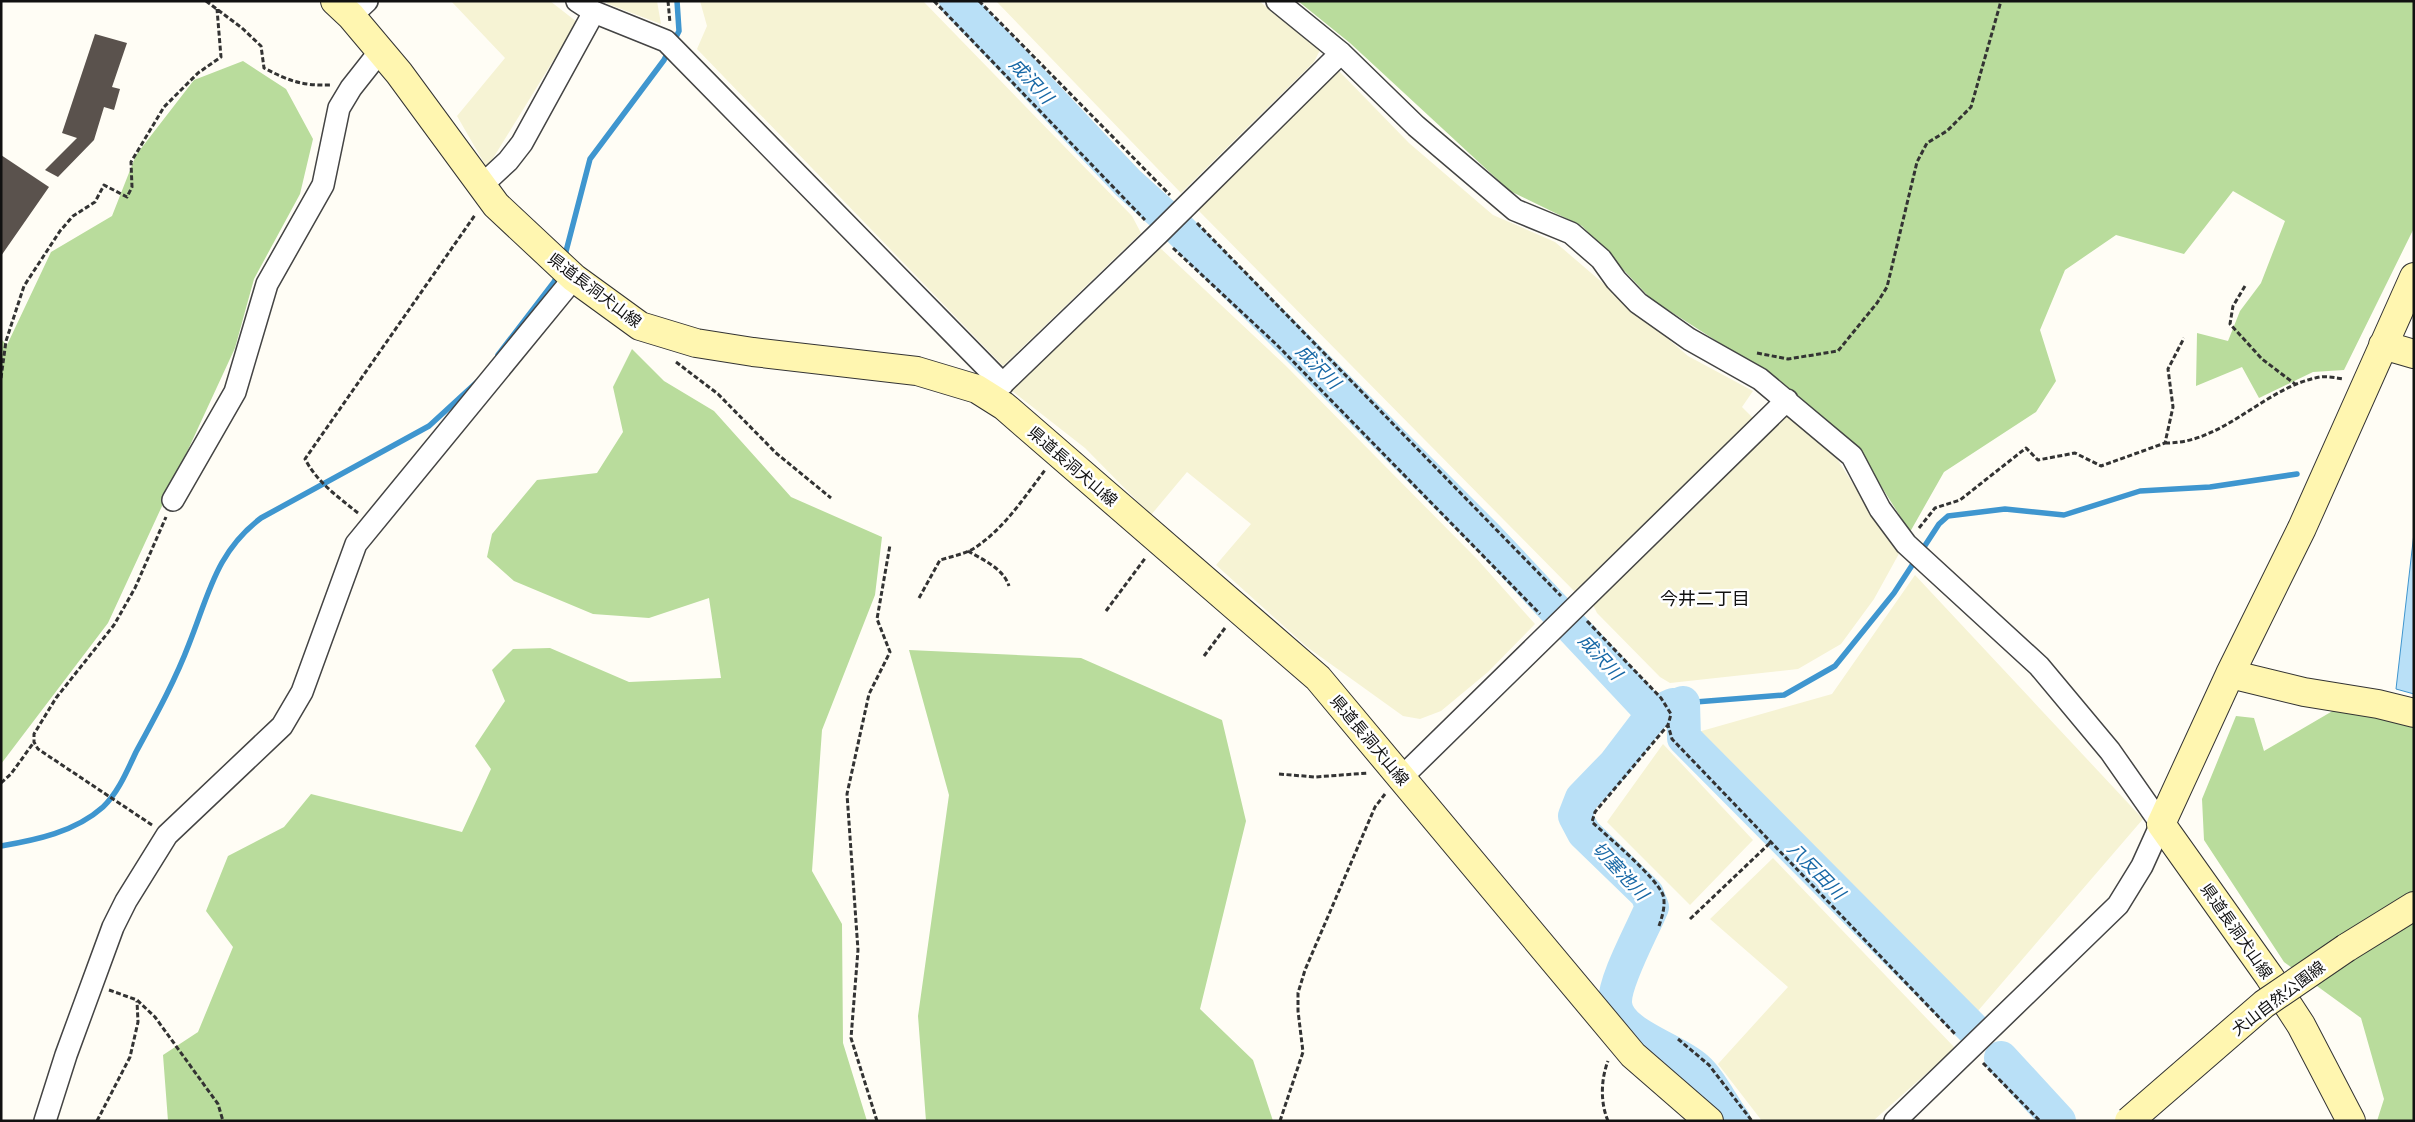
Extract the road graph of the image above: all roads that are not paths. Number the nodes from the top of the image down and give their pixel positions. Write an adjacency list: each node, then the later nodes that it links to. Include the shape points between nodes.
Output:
1 (1277, 1): 5 (street)
2 (351, 6): 4 (main road, 県道長洞犬山線)
3 (585, 7): 6 (street, via 522,144); 11 (street, via 674,49)
4 (380, 50): 6 (main road, 県道長洞犬山線); 13 (street, via 339,108 323,185 267,284 235,392)
5 (1341, 53): 11 (street); 12 (street, via 1416,126 1515,210 1571,233 1601,259 1638,302 1689,339 1760,379)
6 (484, 191): 7 (main road, 県道長洞犬山線)
7 (564, 270): 11 (main road, 県道長洞犬山線, via 651,331 696,343 753,352 917,371 977,389); 19 (street, via 356,544 302,692 282,726 166,835 113,927)
8 (2414, 277): 9 (main road)
9 (2383, 346): 10 (main road); 14 (main road, via 2302,528)
10 (2414, 354)
11 (996, 390): 16 (main road, 県道長洞犬山線, via 1158,541 1318,678)
12 (1787, 400): 16 (street, via 1563,620); 17 (street, via 1852,456 1880,509 1921,560 2039,666 2110,751)
13 (173, 500)
14 (2230, 674): 15 (main road); 17 (main road)
15 (2414, 713)
16 (1395, 769): 20 (main road, 県道長洞犬山線, via 1617,1036 1641,1062)
17 (2161, 824): 21 (street, via 2142,866 2118,905); 23 (main road, 県道長洞犬山線, via 2285,1000)
18 (2414, 906): 22 (main road, 犬山自然公園線, bridge, via 2264,1004)
19 (45, 1121)
20 (1709, 1121)
21 (1895, 1121)
22 (2129, 1121)
23 (2351, 1121)

